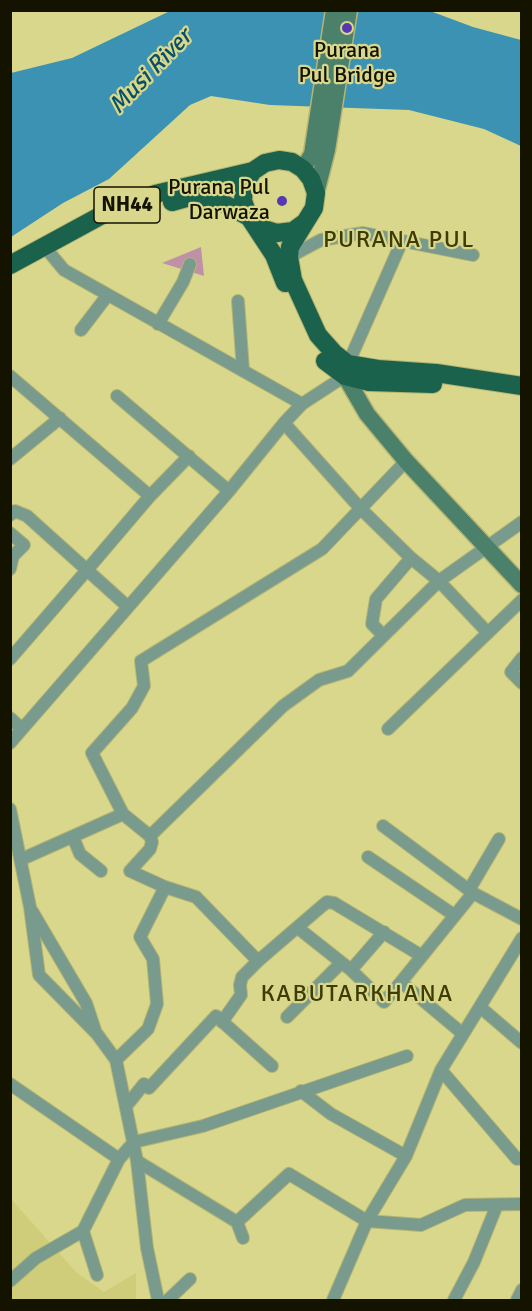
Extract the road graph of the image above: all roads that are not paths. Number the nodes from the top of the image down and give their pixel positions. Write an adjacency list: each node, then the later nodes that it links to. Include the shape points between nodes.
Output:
1 (334, 10): 3 (main road)
2 (349, 10): 3 (main road)
3 (320, 148): 4 (main road); 6 (main road)
4 (303, 169): 5 (highway, NH44, via 279,160); 6 (highway)
5 (253, 171): 7 (highway, via 244,185 243,201); 10 (highway, NH44, via 155,194 102,215)
6 (316, 193): 8 (highway)
7 (249, 217): 8 (highway, NH44, via 261,228 277,233 293,231); 10 (highway, NH44, via 215,200 190,197 143,210); 21 (highway, via 274,255 292,302 324,360)
8 (307, 221): 12 (highway, via 297,233)
9 (402, 241): 11 (street); 12 (street, via 363,233 321,240); 21 (street)
10 (47, 250): 14 (highway, NH44); 15 (highway, NH44); 16 (street, via 64,270)
11 (473, 255)
12 (289, 256): 21 (highway, via 293,280 318,335)
13 (190, 264): 18 (street)
14 (10, 265)
15 (10, 278)
16 (107, 296): 18 (street); 19 (street)
17 (238, 301): 20 (street)
18 (158, 324): 20 (street)
19 (81, 330)
20 (243, 370): 26 (street)
21 (346, 370): 23 (highway); 24 (highway, via 369,382 434,384); 26 (street); 31 (main road, via 363,407)
22 (10, 376): 27 (street)
23 (522, 386)
24 (522, 395)
25 (117, 396): 29 (street)
26 (302, 405): 28 (street)
27 (60, 418): 30 (street); 33 (street)
28 (284, 423): 32 (street); 34 (street)
29 (189, 456): 32 (street); 33 (street)
30 (10, 459)
31 (406, 461): 34 (street); 38 (main road)
32 (229, 491): 45 (street)
33 (150, 496): 41 (street)
34 (360, 508): 39 (street); 56 (street, via 322,549 141,661 144,686 140,694 92,753)
35 (10, 515): 41 (street, via 15,511 27,516)
36 (522, 522): 38 (street)
37 (10, 532): 40 (street, via 24,545 13,556)
38 (486, 546): 42 (street); 43 (main road)
39 (411, 558): 42 (street); 47 (street, via 376,599 372,624)
40 (10, 569)
41 (87, 570): 45 (street); 49 (street)
42 (440, 580): 46 (street); 47 (street)
43 (522, 585)
44 (522, 600): 46 (street)
45 (127, 606): 52 (street)
46 (488, 633): 53 (street)
47 (383, 635): 58 (street, via 348,671 320,681 283,706)
48 (522, 658): 50 (street, via 511,672)
49 (10, 659)
50 (522, 683)
51 (10, 718): 52 (street)
52 (22, 729): 54 (street)
53 (388, 729)
54 (10, 742)
55 (10, 809): 62 (street)
56 (123, 814): 58 (street); 59 (street)
57 (383, 826): 65 (street)
58 (150, 836): 64 (street, via 150,849 130,871)
59 (73, 837): 62 (street); 63 (street, via 80,854)
60 (499, 839): 65 (street)
61 (368, 857): 67 (street)
62 (22, 860): 66 (street)
63 (101, 870)
64 (165, 887): 74 (street, via 196,897); 84 (street, via 140,936 153,959 157,1004 148,1029)
65 (471, 892): 67 (street); 68 (street)
66 (30, 907): 80 (street, via 81,994); 80 (street, via 39,975)
67 (454, 915): 72 (street)
68 (522, 919)
69 (298, 928): 70 (street, via 327,902); 74 (street); 75 (street)
70 (384, 932): 72 (street); 75 (street)
71 (522, 939): 73 (street)
72 (422, 956): 76 (street)
73 (517, 956): 77 (street)
74 (258, 961): 79 (street, via 243,977 241,995)
75 (346, 967): 76 (street, via 384,1002); 78 (street)
76 (401, 982): 81 (street)
77 (480, 1007): 81 (street); 82 (street)
78 (288, 1017)
79 (222, 1022): 85 (street); 89 (street, via 216,1016 149,1089 144,1084)
80 (97, 1034): 84 (street)
81 (463, 1034): 86 (street)
82 (522, 1043)
83 (407, 1056): 88 (street)
84 (116, 1059): 89 (street)
85 (273, 1066)
86 (441, 1070): 91 (street); 92 (street, via 517,1159)
87 (10, 1084): 93 (street)
88 (301, 1091): 90 (street, via 203,1126); 91 (street, via 331,1114)
89 (127, 1105): 90 (street)
90 (134, 1142): 93 (street); 94 (street)
91 (406, 1156): 97 (street)
92 (522, 1158)
93 (118, 1159): 99 (street)
94 (137, 1161): 98 (street); 105 (street, via 147,1248)
95 (522, 1204): 96 (street)
96 (497, 1205): 97 (street, via 465,1205 421,1225); 108 (street)
97 (367, 1221): 98 (street, via 289,1174); 107 (street)
98 (237, 1222): 100 (street)
99 (83, 1231): 101 (street); 103 (street, via 36,1258)
100 (243, 1238)
101 (97, 1275)
102 (190, 1278): 106 (street)
103 (10, 1281)
104 (522, 1290): 109 (street)
105 (158, 1300)
106 (168, 1300)
107 (333, 1300)
108 (454, 1300)
109 (517, 1300)

